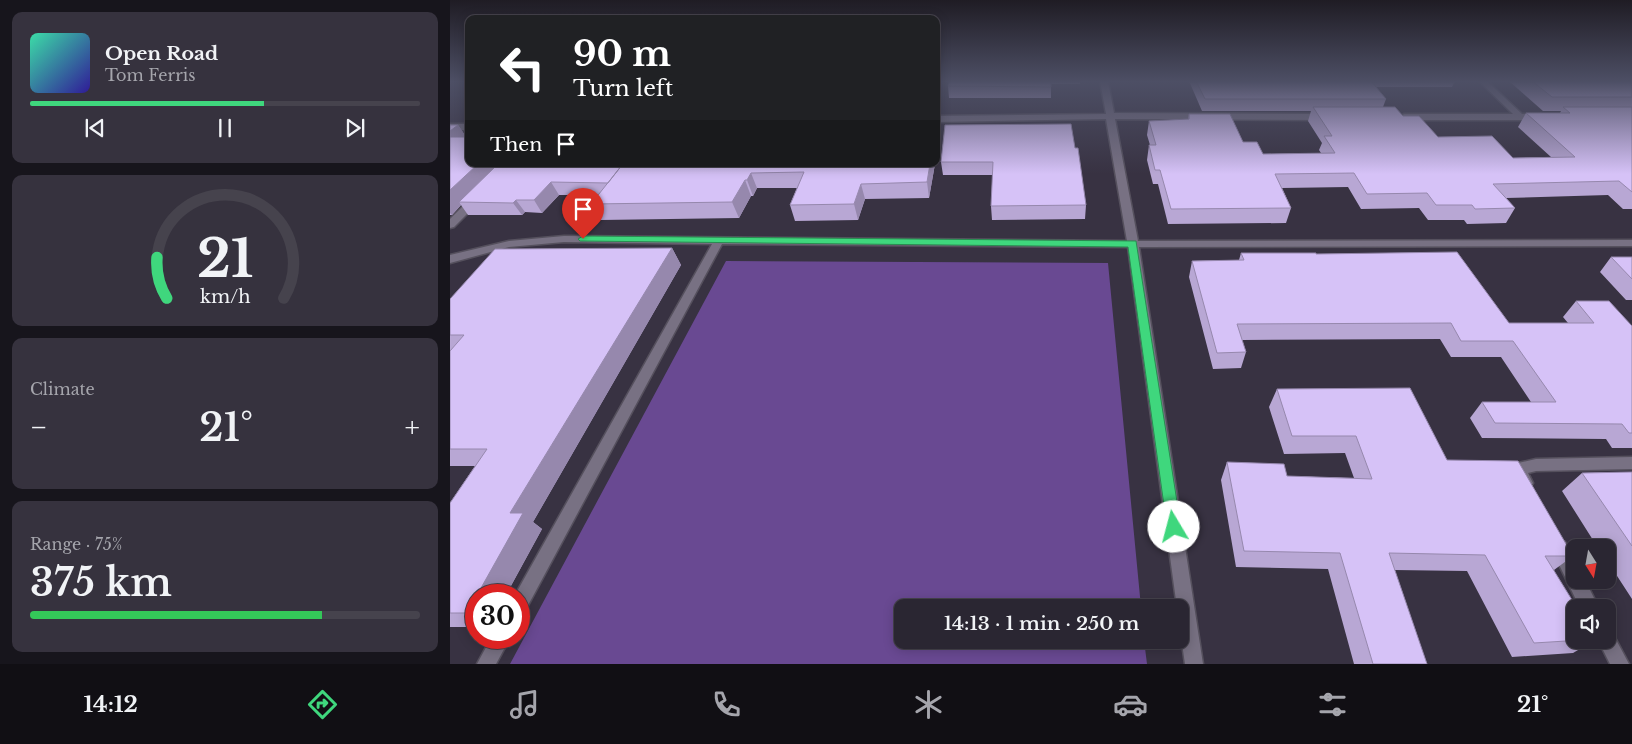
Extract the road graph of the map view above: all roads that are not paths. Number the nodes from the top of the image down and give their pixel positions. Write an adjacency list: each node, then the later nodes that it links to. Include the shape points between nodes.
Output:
1 (1109, 112): 3 (street)
2 (1514, 112): 7 (street)
3 (1110, 116): 4 (street); 8 (street); 16 (street)
4 (1340, 117)
5 (1390, 117): 7 (street)
6 (1548, 117): 7 (street)
7 (1520, 118)
8 (940, 119)
9 (450, 127): 10 (street)
10 (465, 127)
11 (484, 191): 12 (street)
12 (450, 225)
13 (719, 240): 15 (street, via 564,239); 16 (street); 23 (street)
14 (1632, 243): 16 (street)
15 (509, 244): 17 (street); 18 (street)
16 (1133, 244): 27 (street)
17 (496, 259)
18 (450, 260)
19 (1632, 463): 20 (street, via 1536,464 1523,468 1520,475)
20 (1534, 501)
21 (1552, 535): 22 (street)
22 (1566, 562)
23 (530, 584)
24 (495, 649): 26 (street)
25 (1612, 649): 28 (street)
26 (486, 664)
27 (1194, 664)
28 (1620, 664)

